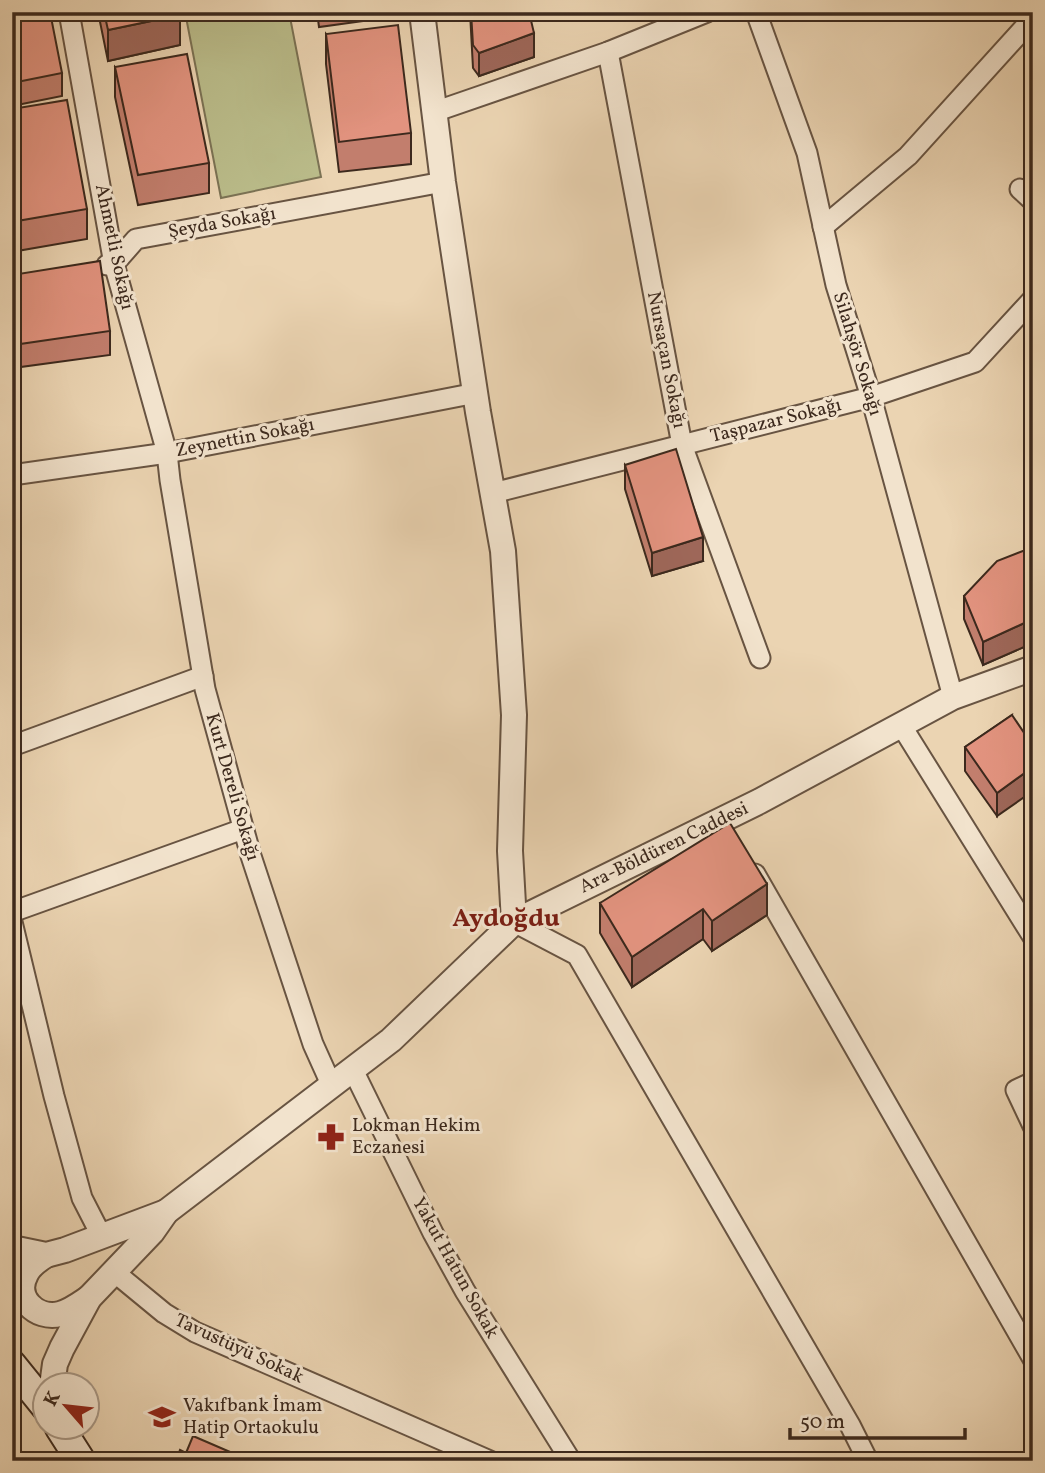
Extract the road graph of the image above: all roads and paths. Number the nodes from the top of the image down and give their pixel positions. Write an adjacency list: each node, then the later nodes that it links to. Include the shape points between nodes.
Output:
1 (69, 12): 10 (street, Ahmetli Sokağı)
2 (422, 12): 7 (street)
3 (707, 12): 6 (street)
4 (757, 12): 9 (street, Silahşör Sokağı, via 807,153)
5 (1033, 18): 9 (street, via 908,156)
6 (608, 52): 7 (street); 15 (street, Nursaçan Sokağı)
7 (434, 112): 8 (street)
8 (443, 182): 10 (street, Şeyda Sokağı, via 136,239); 13 (street)
9 (823, 227): 14 (street, Silahşör Sokağı)
10 (114, 264): 11 (street); 16 (street, Ahmetli Sokağı)
11 (89, 268)
12 (1033, 299): 14 (street, Taşpazar Sokağı, via 975,362)
13 (476, 393): 16 (street, Zeynettin Sokağı); 19 (street)
14 (871, 397): 15 (street, Taşpazar Sokağı); 23 (street, Silahşör Sokağı)
15 (682, 445): 19 (street, Taşpazar Sokağı); 20 (street, Nursaçan Sokağı)
16 (167, 453): 17 (street, Zeynettin Sokağı); 18 (street, Ahmetli Sokağı)
17 (12, 475)
18 (170, 480): 22 (street, Kurt Dereli Sokağı)
19 (493, 493): 30 (street, via 503,551 514,715 510,851)
20 (761, 658)
21 (1033, 668): 23 (street, Ara-Böldüren Caddesi)
22 (203, 676): 25 (street); 26 (street, Kurt Dereli Sokağı)
23 (953, 697): 24 (street, Ara-Böldüren Caddesi)
24 (901, 725): 30 (street, Ara-Böldüren Caddesi, via 727,825); 31 (street)
25 (12, 746)
26 (243, 829): 28 (street); 34 (street, Kurt Dereli Sokağı, via 313,1044)
27 (744, 855): 42 (street)
28 (12, 912)
29 (12, 922): 37 (street, via 82,1198)
30 (514, 922): 32 (street, Ara-Böldüren Caddesi, via 391,1040); 50 (street, via 577,955)
31 (1033, 937)
32 (352, 1068): 34 (street, Ara-Böldüren Caddesi); 49 (street, Yakut Hatun Sokak, via 458,1279)
33 (1033, 1082): 35 (street, via 1016,1090)
34 (331, 1084): 36 (street, Ara-Böldüren Caddesi)
35 (1033, 1126)
36 (166, 1212): 37 (street, Ara-Böldüren Caddesi); 40 (street, Ara-Böldüren Caddesi)
37 (102, 1237): 39 (street, Ara-Böldüren Caddesi)
38 (12, 1248): 39 (street, Ara-Böldüren Caddesi)
39 (46, 1255): 41 (street, via 23,1281 28,1304 41,1313 58,1315)
40 (113, 1271): 41 (street, Ara-Böldüren Caddesi); 48 (street, Tavustüyü Sokak, via 195,1332)
41 (89, 1298): 44 (street, Ara-Böldüren Caddesi)
42 (1033, 1359)
43 (12, 1365): 45 (main road)
44 (54, 1372)
45 (32, 1390)
46 (69, 1442): 47 (main road)
47 (80, 1461)
48 (490, 1461)
49 (570, 1461)
50 (868, 1461)

